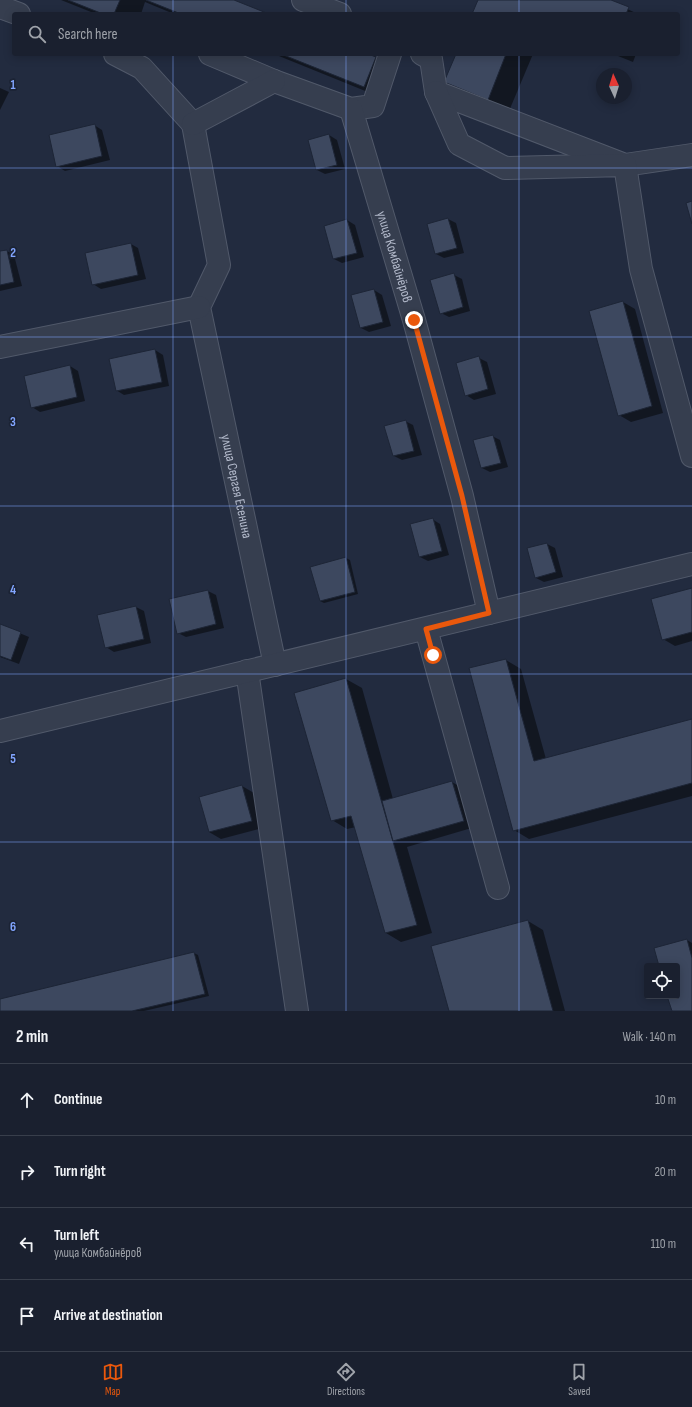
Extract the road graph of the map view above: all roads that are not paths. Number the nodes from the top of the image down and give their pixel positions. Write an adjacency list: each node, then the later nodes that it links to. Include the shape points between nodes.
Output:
1 (302, 0): 3 (street)
2 (0, 7): 4 (street)
3 (337, 9)
4 (13, 12)
5 (119, 56): 12 (street, via 142,68)
6 (215, 56): 9 (street)
7 (389, 56): 11 (street, via 373,106)
8 (426, 56): 10 (street, via 431,59)
9 (274, 81): 11 (street); 12 (street)
10 (436, 92): 14 (street); 14 (street, via 459,144 504,168)
11 (351, 109): 19 (street, улица Комбайнёров, via 416,327 462,496)
12 (193, 124): 15 (street, via 219,266)
13 (692, 155): 14 (street)
14 (625, 166): 17 (street, via 641,270)
15 (199, 307): 16 (street); 21 (street, улица Сергея Есенина)
16 (0, 347)
17 (692, 456)
18 (692, 564): 19 (street)
19 (489, 613): 20 (street)
20 (426, 629): 21 (street); 24 (street)
21 (275, 665): 22 (street)
22 (247, 672): 23 (street); 25 (street)
23 (0, 731)
24 (498, 888)
25 (297, 1011)

